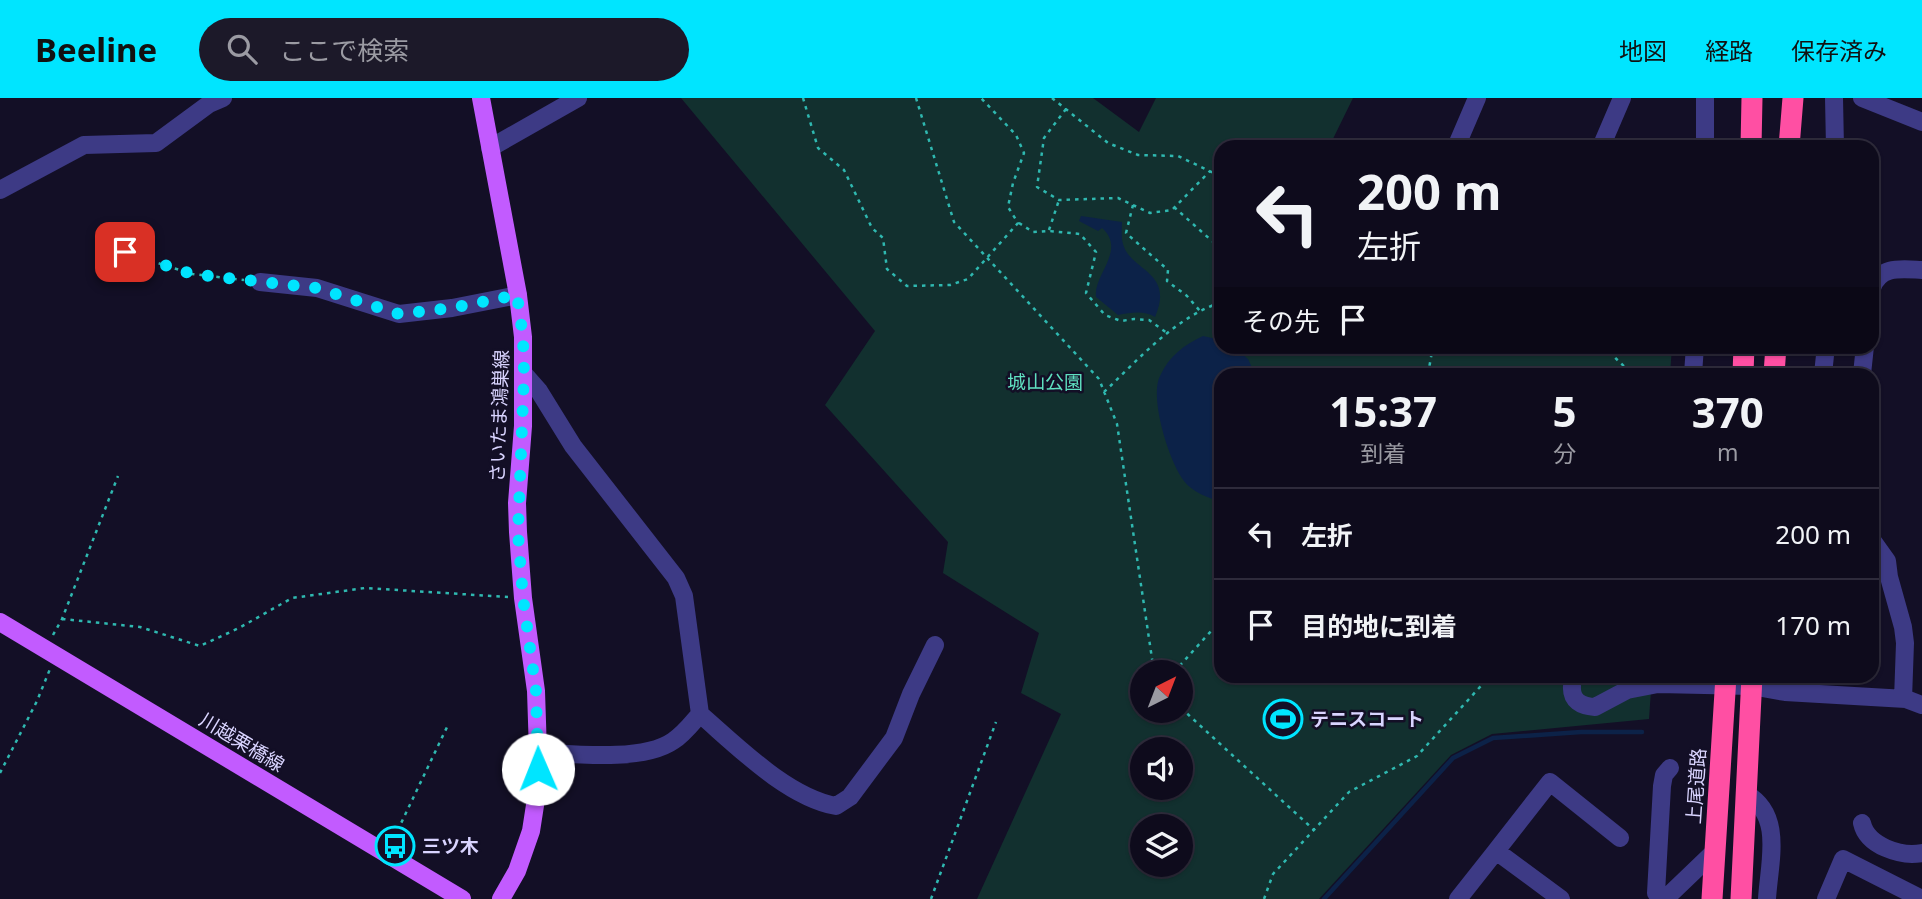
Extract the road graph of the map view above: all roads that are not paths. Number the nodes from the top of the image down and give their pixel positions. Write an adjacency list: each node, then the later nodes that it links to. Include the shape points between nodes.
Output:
1 (223, 98): 19 (street, via 156,143 84,145)
2 (481, 98): 18 (main road, さいたま鴻巣線)
3 (578, 98): 18 (street)
4 (1477, 98): 12 (street)
5 (1622, 98): 13 (street)
6 (1705, 98): 14 (street)
7 (1752, 98): 15 (highway)
8 (1793, 98): 16 (highway)
9 (1835, 98): 17 (street)
10 (1862, 98): 11 (street)
11 (1922, 122)
12 (1459, 140)
13 (1604, 140)
14 (1705, 140)
15 (1751, 140)
16 (1790, 140)
17 (1835, 140)
18 (491, 148): 23 (main road, さいたま鴻巣線)
19 (0, 190)
20 (1922, 270): 21 (street, via 1890,270)
21 (1879, 277)
22 (260, 282): 23 (street, via 317,288 399,314)
23 (517, 295): 24 (main road, さいたま鴻巣線)
24 (524, 374): 37 (street, via 573,446 676,578 684,596); 38 (main road, さいたま鴻巣線, via 517,503)
25 (1879, 548): 27 (street)
26 (1879, 569): 27 (street)
27 (1889, 577): 35 (street, via 1903,627)
28 (0, 622): 47 (main road, 川越栗橋線)
29 (935, 645): 37 (street, via 894,738 850,797 836,806 817,802 781,781)
30 (1675, 683): 34 (street, via 1627,690 1595,707 1578,703)
31 (1726, 683): 44 (highway, 上尾道路)
32 (1751, 683): 40 (highway)
33 (1757, 683): 35 (street, via 1785,692)
34 (1572, 686)
35 (1903, 699): 36 (street)
36 (1922, 705)
37 (700, 713): 38 (street, via 671,742 647,750 621,755)
38 (538, 752): 48 (main road, さいたま鴻巣線, via 531,831)
39 (1670, 768): 50 (street, via 1662,786 1656,892)
40 (1746, 794): 52 (highway); 53 (street, via 1759,801 1769,816)
41 (1862, 823): 45 (street, via 1869,837 1886,848)
42 (1620, 838): 43 (street, via 1550,782)
43 (1496, 851): 46 (street); 49 (street)
44 (1714, 852): 50 (street); 51 (highway, 上尾道路)
45 (1922, 853)
46 (1461, 898)
47 (462, 899)
48 (501, 899)
49 (1562, 899)
50 (1665, 899)
51 (1712, 899)
52 (1741, 899)
53 (1767, 899)
54 (1826, 899): 55 (street, via 1843,859)
55 (1922, 899)

